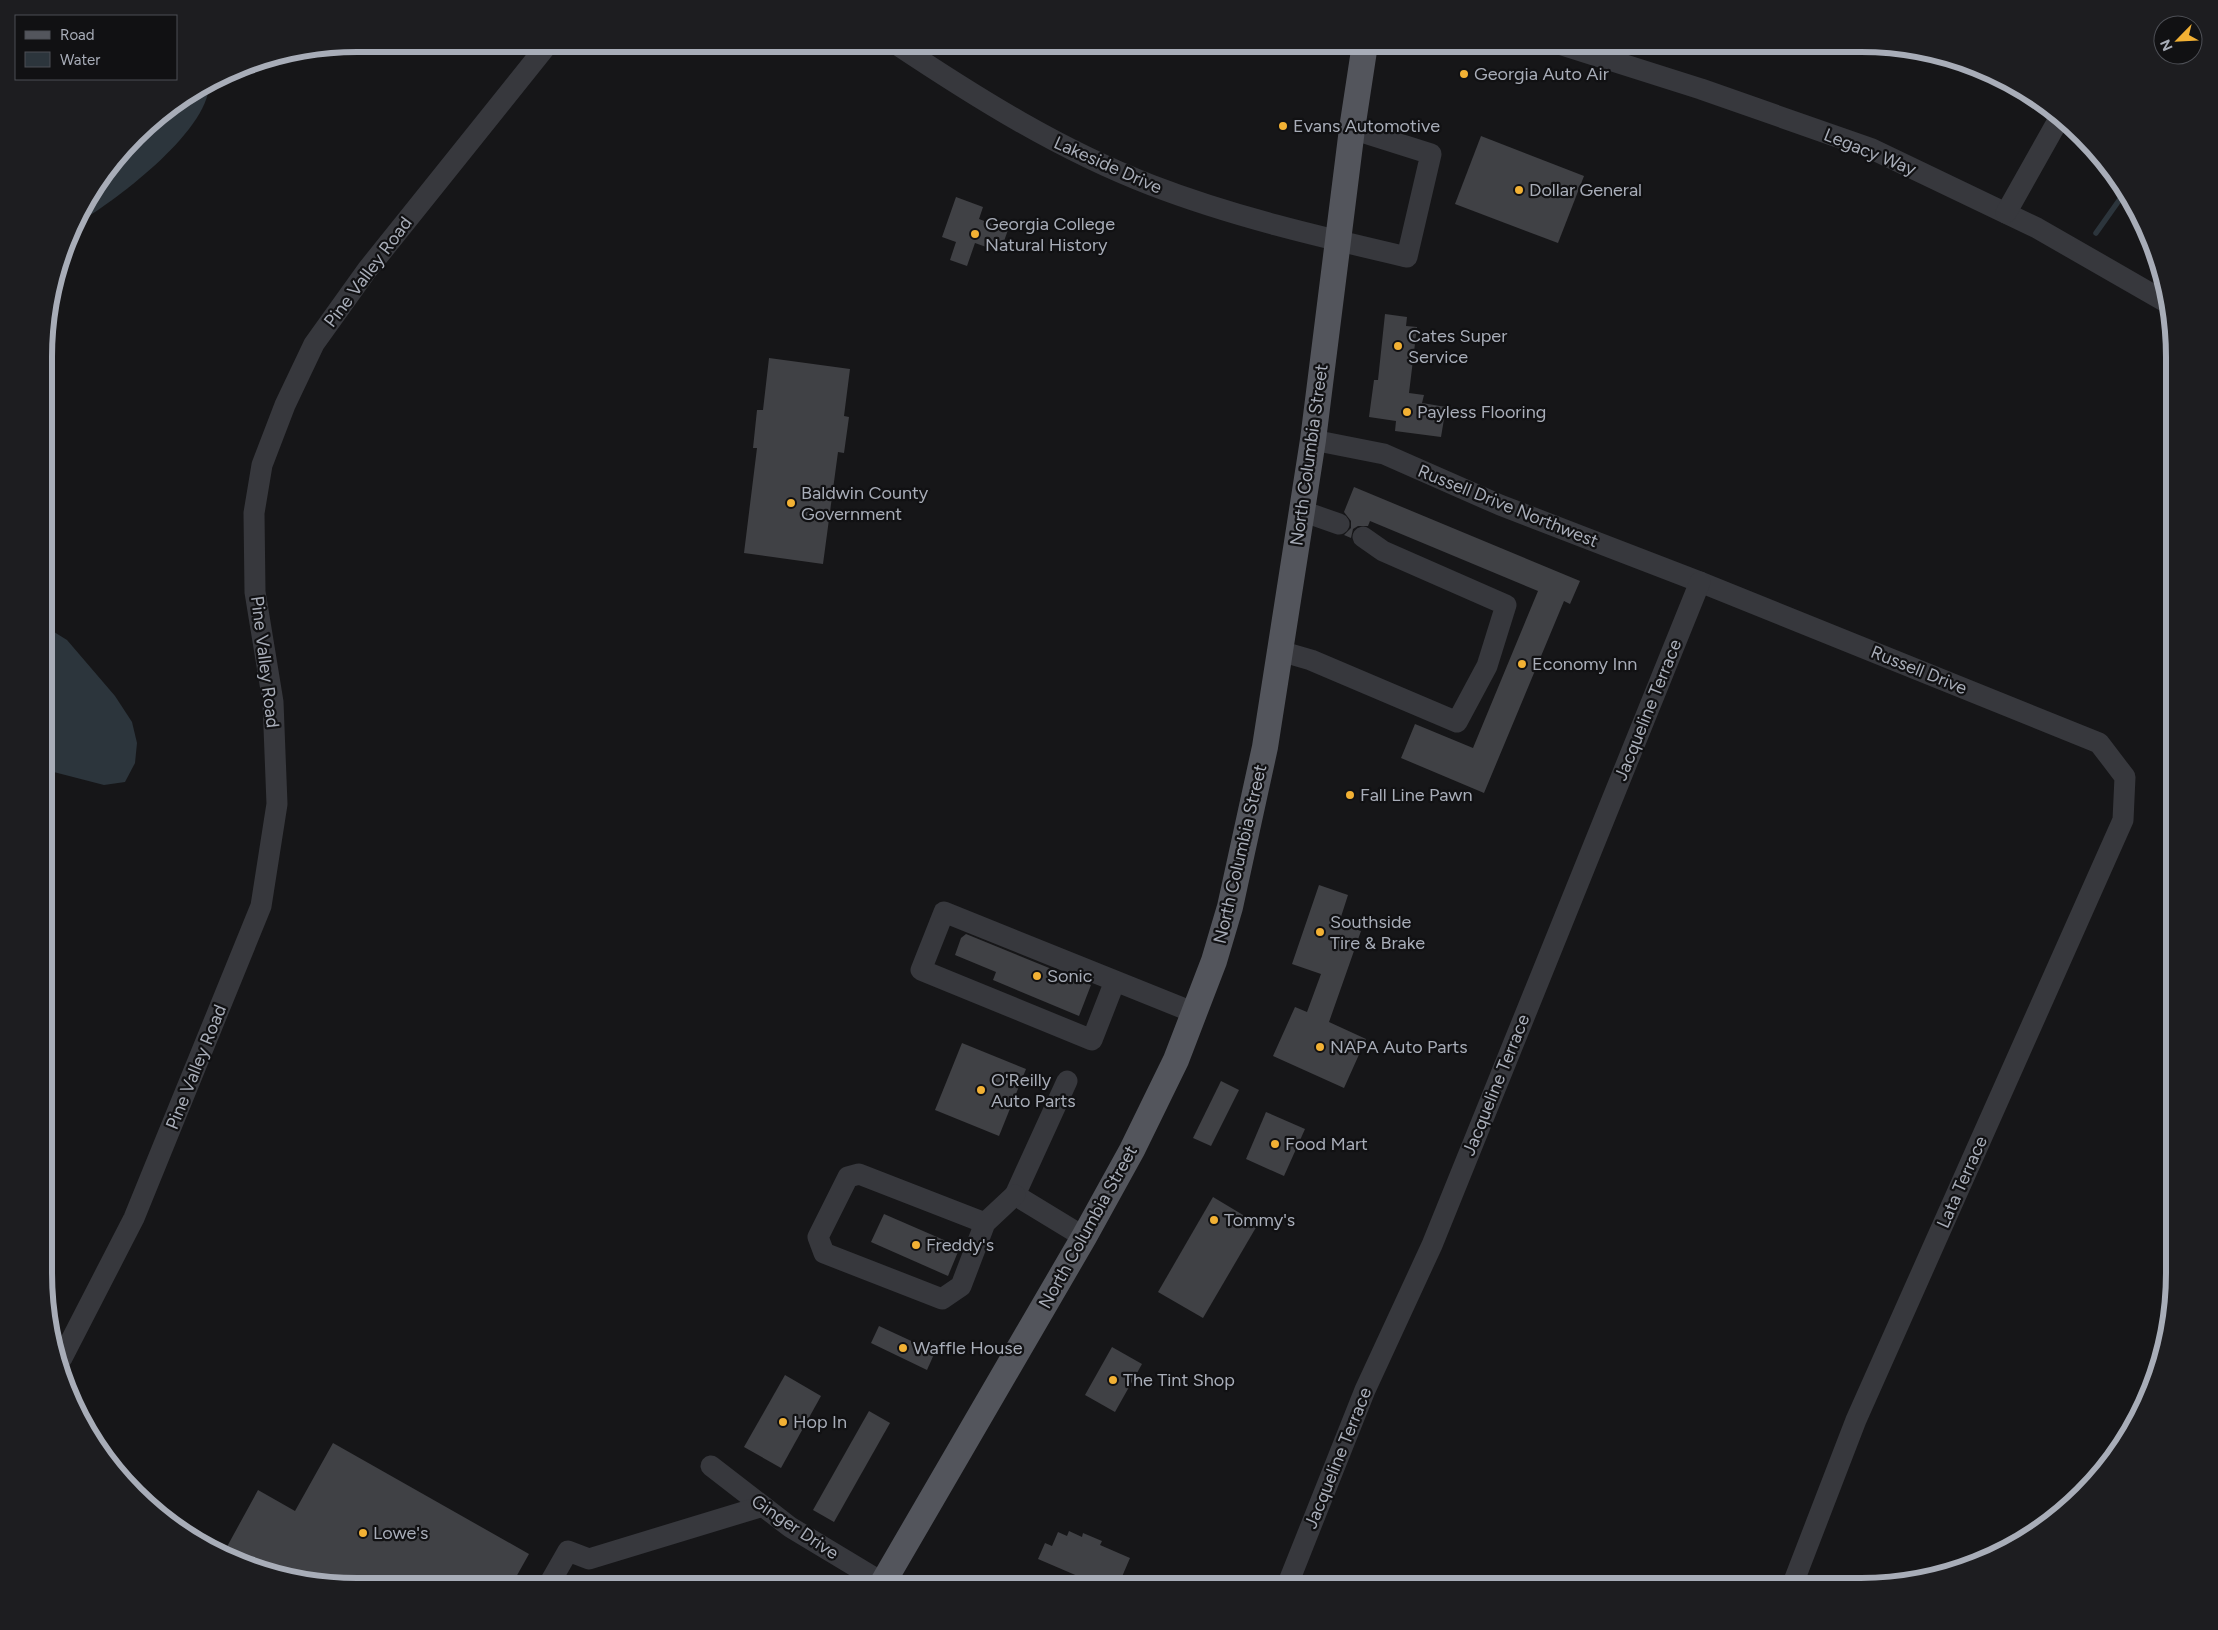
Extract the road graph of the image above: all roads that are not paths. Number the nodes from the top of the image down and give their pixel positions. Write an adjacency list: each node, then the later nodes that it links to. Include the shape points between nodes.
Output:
1 (542, 52): 23 (street, Pine Valley Road, via 367,270 314,344 284,405 262,465 254,513 255,592 273,702 277,804 261,906 134,1218)
2 (908, 52): 8 (street, Lakeside Drive, via 1050,140 1150,185 1249,219)
3 (1365, 52): 6 (main road, North Columbia Street)
4 (1603, 52): 7 (street, Legacy Way, via 1872,149)
5 (2056, 124): 7 (street)
6 (1352, 129): 8 (main road, North Columbia Street); 8 (street, Lakeside Drive, via 1430,154 1407,257)
7 (2006, 213): 9 (street, Legacy Way)
8 (1339, 241): 10 (main road, North Columbia Street)
9 (2160, 299)
10 (1313, 440): 11 (main road, North Columbia Street); 14 (street, Russell Drive Northwest, via 1384,454 1500,505)
11 (1302, 511): 12 (street); 15 (main road, North Columbia Street)
12 (1339, 524)
13 (1363, 537): 15 (street, via 1383,551 1506,605 1487,666 1457,722 1311,660)
14 (1700, 582): 16 (street, Russell Drive, via 2099,743); 29 (street, Jacqueline Terrace, via 1432,1244 1365,1390)
15 (1280, 651): 18 (main road, North Columbia Street, via 1265,747 1230,907)
16 (2125, 777): 30 (street, Lata Terrace, via 2123,820 1856,1420)
17 (1116, 981): 17 (street, via 944,912 920,970 1092,1040); 18 (street)
18 (1195, 1013): 22 (main road, North Columbia Street, via 1155,1105)
19 (1067, 1081): 20 (street)
20 (1014, 1196): 21 (street); 22 (street)
21 (985, 1223): 21 (street, via 859,1174 848,1177 818,1237 824,1253 942,1299 960,1286)
22 (1084, 1237): 28 (main road, North Columbia Street)
23 (64, 1354)
24 (711, 1466): 25 (street, Ginger Drive)
25 (762, 1506): 26 (street, via 589,1559 568,1551); 27 (street, Ginger Drive)
26 (553, 1578)
27 (873, 1578)
28 (888, 1578)
29 (1290, 1578)
30 (1795, 1578)

